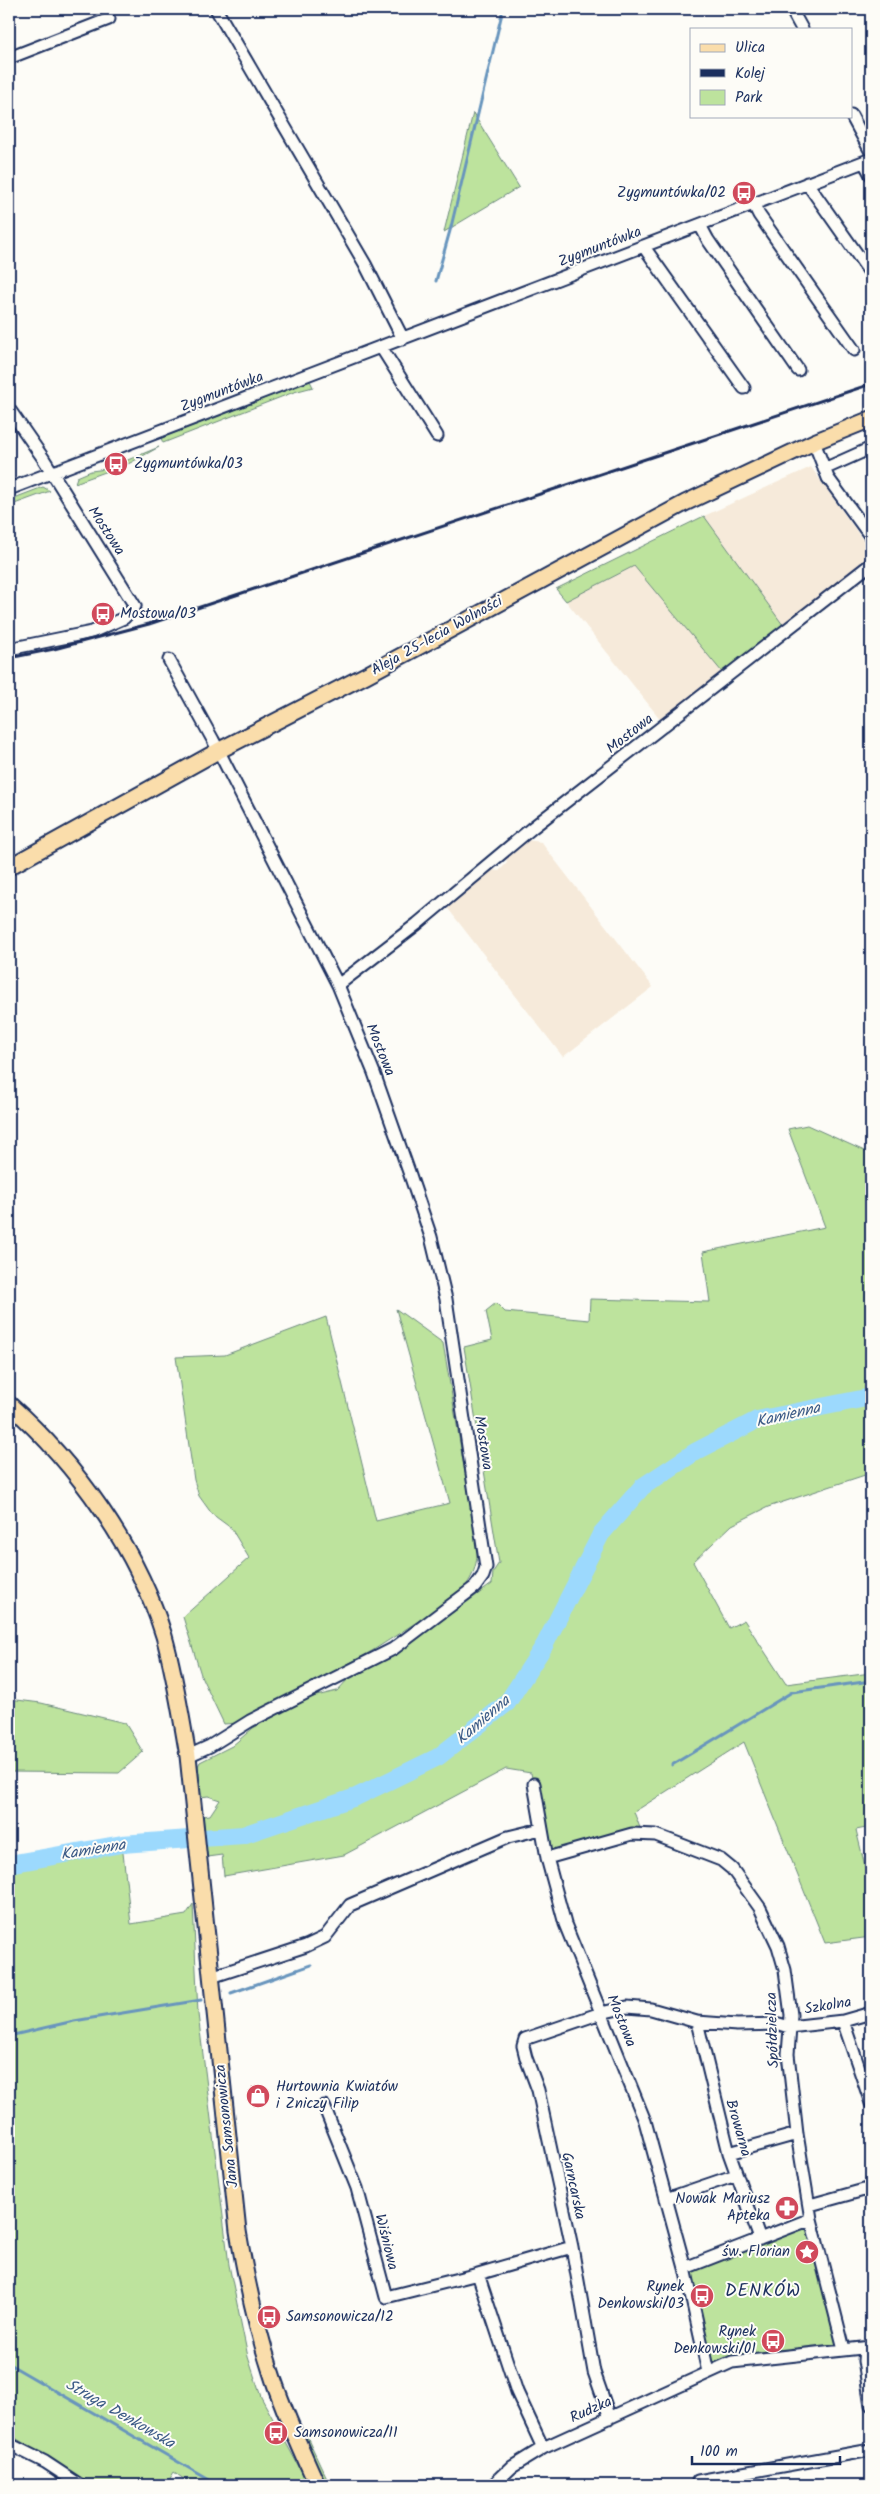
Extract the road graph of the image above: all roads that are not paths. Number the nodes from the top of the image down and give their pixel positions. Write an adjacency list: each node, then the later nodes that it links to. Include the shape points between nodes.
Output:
1 (216, 9): 15 (street, via 365,264)
2 (790, 9): 4 (street)
3 (109, 19): 5 (street)
4 (801, 28)
5 (9, 58)
6 (852, 117): 7 (street)
7 (871, 152)
8 (868, 160): 9 (street); 10 (street, Zygmuntówka)
9 (871, 175)
10 (807, 183): 11 (street, Zygmuntówka); 14 (street)
11 (753, 203): 12 (street, Zygmuntówka); 17 (street)
12 (700, 225): 13 (street, Zygmuntówka); 18 (street)
13 (644, 247): 15 (street, Zygmuntówka); 19 (street)
14 (871, 274)
15 (403, 339): 16 (street, Zygmuntówka)
16 (381, 347): 22 (street); 26 (street, Zygmuntówka)
17 (854, 350)
18 (798, 370)
19 (744, 388)
20 (9, 409): 26 (street, Mostowa)
21 (871, 418): 23 (main road, Aleja 25-lecia Wolności)
22 (437, 436)
23 (814, 442): 25 (street); 32 (main road, Aleja 25-lecia Wolności, via 677,507)
24 (871, 448): 25 (street)
25 (824, 469): 28 (street)
26 (51, 472): 27 (street, Zygmuntówka); 30 (street, Mostowa, via 135,606 124,618 92,632)
27 (9, 489)
28 (871, 537)
29 (871, 564): 34 (street, Mostowa, via 532,828)
30 (9, 649)
31 (169, 660): 32 (street, Mostowa)
32 (218, 751): 33 (main road, Aleja 25-lecia Wolności); 34 (street, Mostowa)
33 (9, 867)
34 (338, 986): 36 (street, Mostowa, via 374,1073 439,1270 486,1567 475,1587 392,1649)
35 (9, 1404): 36 (main road, Jana Samsonowicza, via 65,1460 122,1543 163,1636)
36 (188, 1756): 40 (main road, Jana Samsonowicza)
37 (534, 1784): 38 (street, Mostowa)
38 (541, 1829): 39 (street, Mostowa); 40 (street, via 508,1837 350,1905 325,1937 306,1946)
39 (547, 1858): 41 (street, Mostowa, via 564,1924); 45 (street, Spółdzielcza, via 642,1834 671,1840 721,1860 732,1869 760,1908 778,1946 785,1970 791,2015)
40 (211, 1978): 69 (main road, Jana Samsonowicza, via 245,2274 271,2372)
41 (601, 2013): 44 (street, via 627,2007 651,2009); 52 (street, Mostowa, via 645,2121); 56 (street, Garncarska, via 533,2035 525,2039 523,2046 538,2090)
42 (871, 2013): 43 (street, Szkolna)
43 (843, 2021): 45 (street, Szkolna); 46 (street)
44 (697, 2022): 45 (street); 49 (street, Browarna)
45 (789, 2027): 48 (street, Spółdzielcza, via 788,2054)
46 (871, 2103)
47 (324, 2106): 58 (street, Wiśniowa, via 357,2188 386,2297)
48 (797, 2134): 49 (street); 53 (street, Spółdzielcza)
49 (729, 2153): 50 (street, Browarna)
50 (736, 2175): 52 (street); 55 (street, Browarna)
51 (871, 2188): 53 (street)
52 (666, 2199): 57 (street, Mostowa)
53 (810, 2205): 54 (street, Spółdzielcza)
54 (811, 2219): 55 (street); 60 (street, Spółdzielcza)
55 (760, 2238): 57 (street)
56 (572, 2248): 58 (street, Wiśniowa); 63 (street, Garncarska, via 594,2372)
57 (685, 2268): 61 (street, Mostowa)
58 (478, 2274): 65 (street, via 517,2392)
59 (868, 2348): 60 (street, Rudzka); 62 (street, via 865,2370)
60 (844, 2349): 61 (street, Rudzka, via 732,2362)
61 (708, 2372): 63 (street, Rudzka)
62 (871, 2405)
63 (610, 2418): 65 (street, Rudzka)
64 (9, 2444): 68 (street)
65 (543, 2448): 70 (street, Rudzka, via 512,2467)
66 (871, 2450): 67 (street)
67 (698, 2480)
68 (80, 2485)
69 (317, 2485)
70 (493, 2485)

